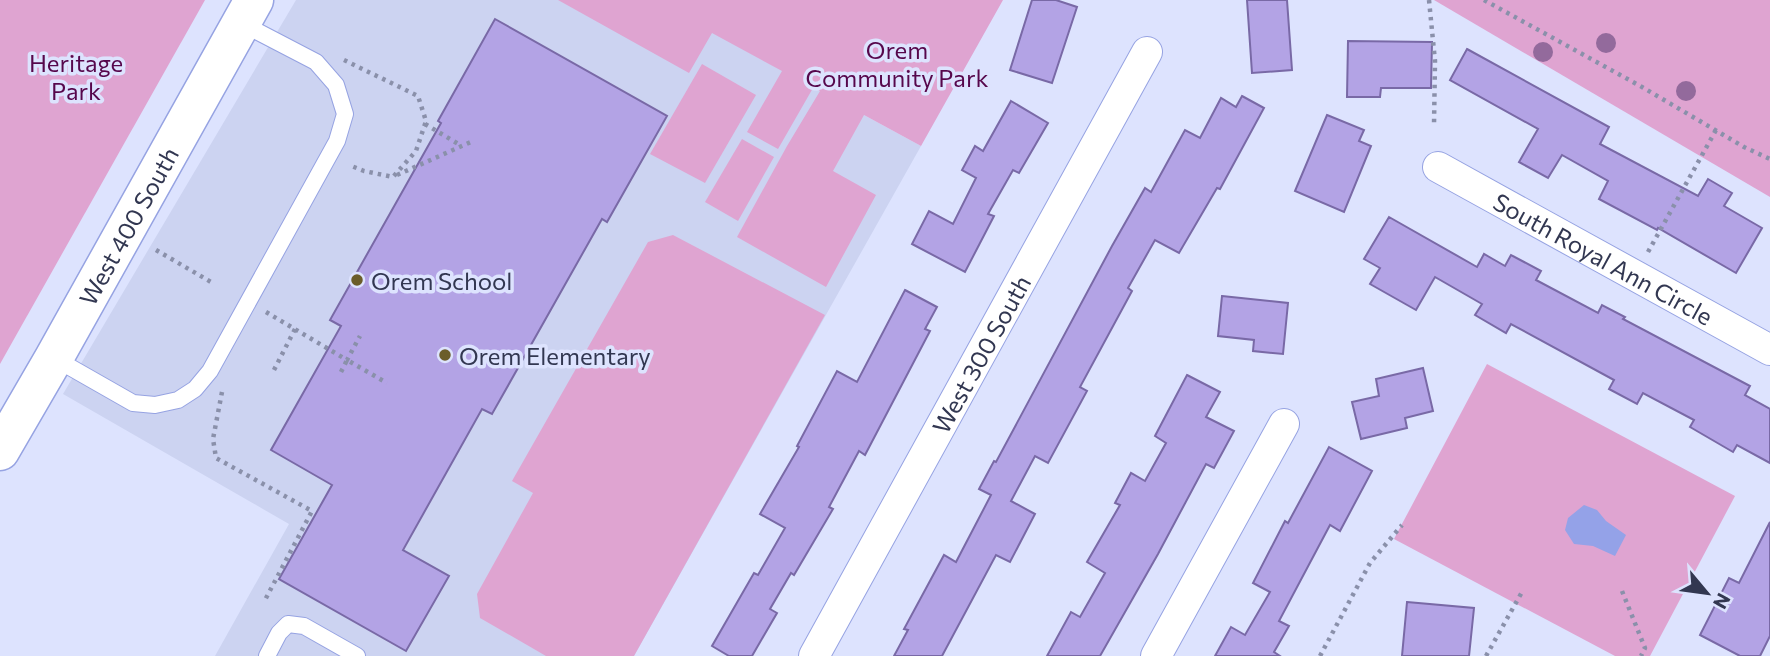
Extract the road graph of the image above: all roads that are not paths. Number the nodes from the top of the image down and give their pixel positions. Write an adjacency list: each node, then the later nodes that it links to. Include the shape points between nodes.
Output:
1 (247, 11): 5 (street, West 400 South); 5 (lane, via 316,62 336,85 345,114 337,141 210,371 178,400 133,404)
2 (1147, 52): 10 (street, West 300 South)
3 (1438, 167): 4 (street, South Royal Ann Circle)
4 (1770, 350)
5 (54, 358): 7 (street, West 400 South)
6 (1284, 424): 11 (street)
7 (0, 450)
8 (267, 656): 9 (lane, via 289,624 304,626)
9 (357, 656)
10 (814, 656)
11 (1156, 656)

